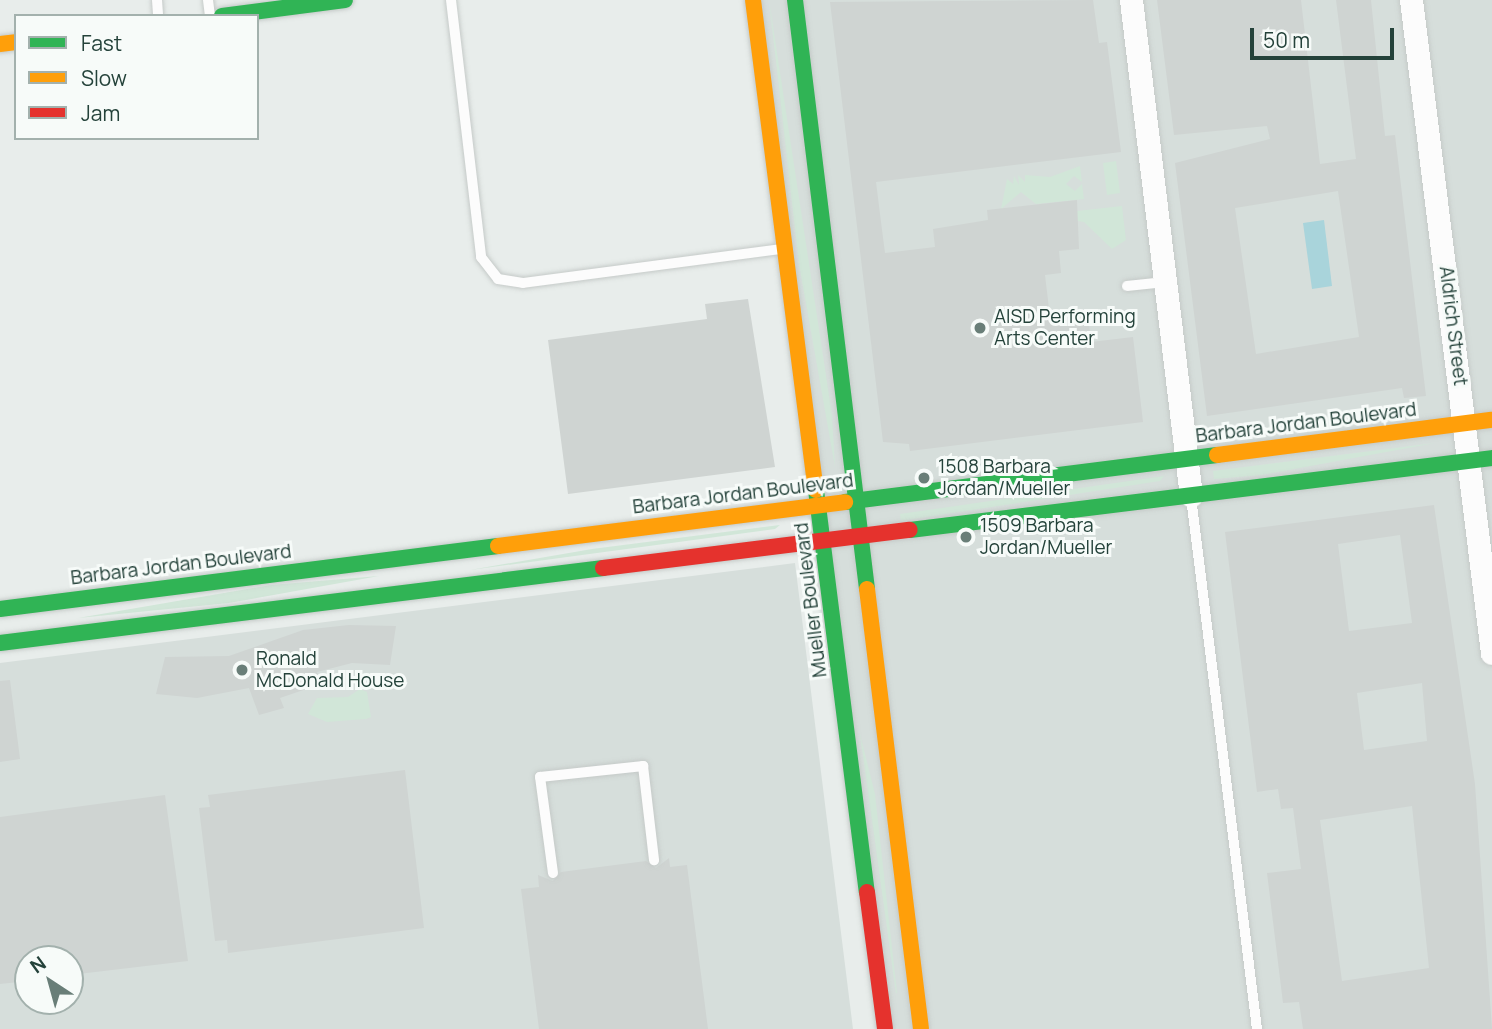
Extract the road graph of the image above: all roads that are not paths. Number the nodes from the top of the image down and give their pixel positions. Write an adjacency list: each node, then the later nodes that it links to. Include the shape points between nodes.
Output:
1 (339, 0): 2 (street); 8 (street)
2 (345, 0)
3 (451, 0): 10 (lane, via 481,257 498,279 523,283)
4 (753, 0): 10 (street, Mueller Boulevard)
5 (794, 0): 19 (street)
6 (1131, 0): 11 (street)
7 (1411, 0): 14 (street, Aldrich Street)
8 (244, 6): 9 (street)
9 (226, 14)
10 (788, 248): 20 (street, Mueller Boulevard)
11 (1165, 282): 12 (lane); 16 (street)
12 (1127, 286)
13 (1492, 420): 14 (street, Barbara Jordan Boulevard)
14 (1465, 424): 16 (street, Barbara Jordan Boulevard); 17 (street, Aldrich Street)
15 (1492, 458): 17 (street)
16 (1186, 459): 18 (street); 19 (street, Barbara Jordan Boulevard)
17 (1469, 461): 18 (street); 25 (street, Aldrich Street)
18 (1191, 495): 21 (street); 30 (lane)
19 (858, 500): 20 (street, Barbara Jordan Boulevard); 21 (street)
20 (820, 505): 22 (street, Mueller Boulevard); 23 (street, Barbara Jordan Boulevard)
21 (862, 535): 22 (street); 29 (street)
22 (824, 540): 24 (street); 28 (street, Mueller Boulevard)
23 (0, 609)
24 (0, 643)
25 (1492, 653)
26 (654, 860): 27 (lane, via 643,766 540,777)
27 (553, 873)
28 (884, 1029)
29 (921, 1029)
30 (1257, 1029)

